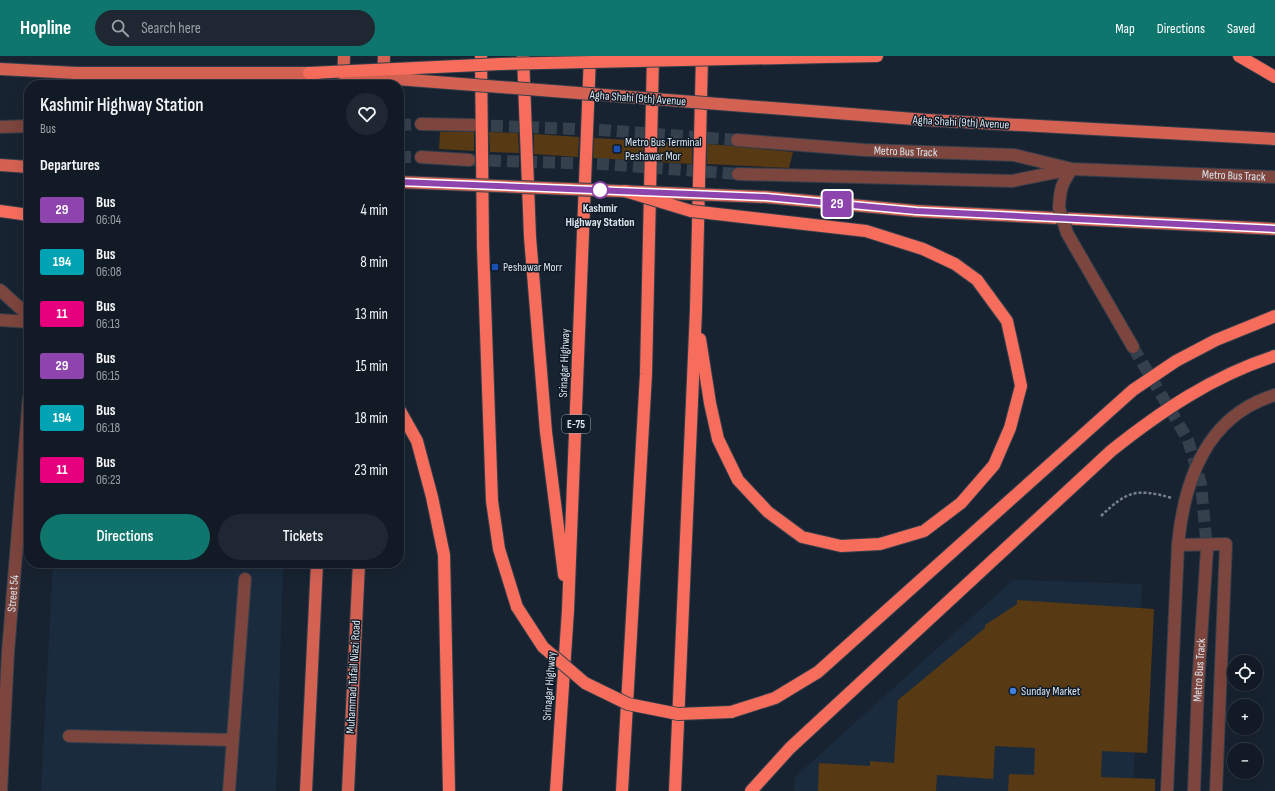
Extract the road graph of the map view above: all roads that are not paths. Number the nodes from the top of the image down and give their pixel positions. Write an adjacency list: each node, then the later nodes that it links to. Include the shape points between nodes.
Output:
1 (344, 56): 13 (main road)
2 (384, 56): 14 (main road)
3 (481, 56): 38 (highway, bridge, via 483,246 492,501 500,549 517,607 543,647 585,683 628,704 678,714 731,712 775,698 818,672 1133,390 1176,361 1216,340)
4 (523, 56): 51 (highway, via 530,237 545,424)
5 (590, 56): 51 (highway, Srinagar Highway / E-75)
6 (653, 56): 61 (highway, via 646,374)
7 (702, 56): 36 (highway)
8 (878, 56): 11 (highway, bridge, via 500,64)
9 (1239, 56): 12 (highway)
10 (0, 69): 11 (main road, Agha Shahi (9th) Avenue, bridge, via 76,73)
11 (309, 73): 15 (main road, Agha Shahi (9th) Avenue, bridge)
12 (1275, 77)
13 (342, 80)
14 (382, 80)
15 (401, 80)
16 (404, 80): 21 (main road, Agha Shahi (9th) Avenue, bridge, via 927,120)
17 (421, 124): 18 (street)
18 (473, 125)
19 (24, 126): 20 (street)
20 (0, 127)
21 (1275, 139)
22 (738, 140): 27 (street, Metro Bus Track, via 865,150 1014,155)
23 (421, 158): 24 (street)
24 (469, 160)
25 (0, 165): 26 (main road)
26 (24, 166)
27 (1072, 169): 28 (street, Metro Bus Track, via 1012,181); 29 (street, Metro Bus Track); 41 (street, bridge, via 1062,182 1059,208 1067,233)
28 (738, 174)
29 (1275, 177)
30 (404, 182): 31 (main road, bridge)
31 (625, 191): 34 (main road, bridge, via 766,197 916,211); 36 (highway, bridge, via 691,211 866,231 923,249 955,264 977,280 1007,321 1021,386 1010,428 994,465 961,503 924,531 880,544 841,546 802,537 768,512 738,480 718,439)
32 (0, 211): 33 (highway)
33 (24, 214)
34 (1275, 229)
35 (0, 290): 37 (street)
36 (696, 310): 62 (highway)
37 (24, 312)
38 (1275, 316)
39 (0, 320): 40 (street)
40 (24, 322)
41 (1133, 347)
42 (1275, 356): 63 (highway, via 1223,377 1188,395 1145,423 1111,451 790,748)
43 (1275, 395): 46 (street, via 1241,412 1219,431 1203,452 1190,480 1181,512)
44 (404, 419): 59 (highway, via 417,441 444,555)
45 (24, 448): 52 (street, Street 54)
46 (1178, 546): 64 (street); 66 (street, via 1226,544)
47 (1207, 549): 65 (street, Metro Bus Track)
48 (317, 568): 57 (main road)
49 (358, 568): 58 (main road, Muhammad Tufail Niazi Road)
50 (245, 579): 54 (street)
51 (568, 610): 60 (highway, Srinagar Highway / E-75)
52 (4, 652): 55 (street, Street 54)
53 (69, 736): 54 (street)
54 (232, 740): 56 (street)
55 (1, 791)
56 (229, 791)
57 (306, 791)
58 (348, 791)
59 (449, 791)
60 (556, 791)
61 (622, 791)
62 (676, 791)
63 (751, 791)
64 (1167, 791)
65 (1194, 791)
66 (1216, 791)

